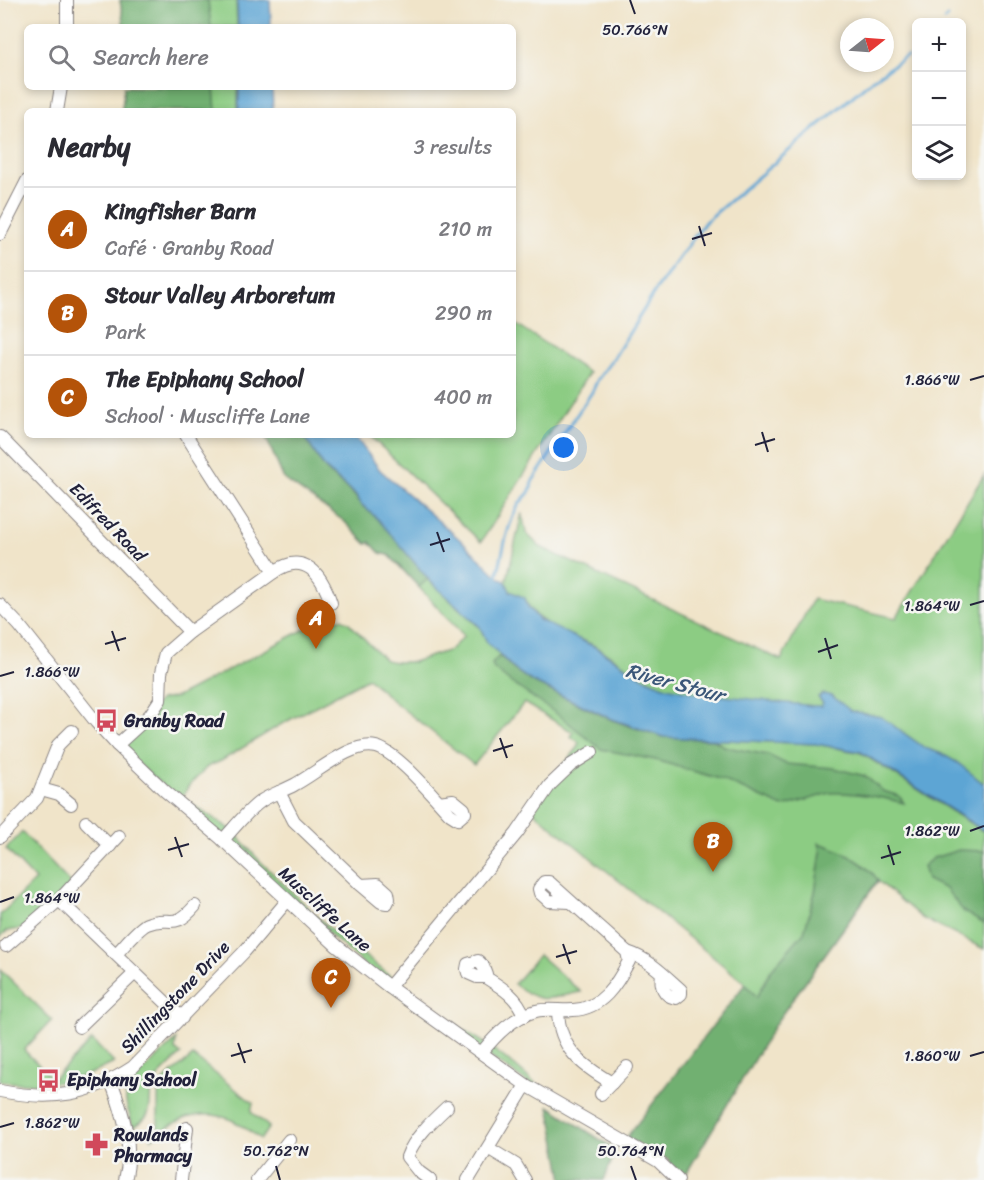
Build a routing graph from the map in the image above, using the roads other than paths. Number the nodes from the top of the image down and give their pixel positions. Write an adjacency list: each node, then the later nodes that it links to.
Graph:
1 (67, 0): 2 (street)
2 (67, 24)
3 (60, 90): 4 (street)
4 (58, 108)
5 (24, 190): 6 (street)
6 (0, 234)
7 (0, 437): 12 (street, Edifred Road)
8 (188, 438): 9 (street)
9 (274, 572): 10 (street); 12 (street)
10 (331, 603)
11 (0, 605): 14 (street, Muscliffe Lane)
12 (190, 632): 14 (street)
13 (72, 731): 16 (street)
14 (117, 745): 23 (street, Muscliffe Lane)
15 (592, 752): 36 (street)
16 (41, 789): 19 (street); 22 (street)
17 (279, 792): 18 (street); 23 (street); 25 (street)
18 (439, 802)
19 (71, 804)
20 (86, 822): 24 (street)
21 (119, 836): 24 (street)
22 (0, 837)
23 (223, 840): 27 (street, Muscliffe Lane)
24 (110, 846): 26 (street)
25 (361, 885)
26 (59, 900): 30 (street); 32 (street)
27 (287, 901): 36 (street, Muscliffe Lane); 39 (street, Shillingstone Drive)
28 (570, 902): 31 (street)
29 (195, 906): 32 (street)
30 (6, 946)
31 (627, 952): 34 (street); 37 (street)
32 (116, 954): 33 (street)
33 (135, 973): 39 (street); 40 (street)
34 (662, 974)
35 (485, 976): 38 (street)
36 (388, 987): 41 (street, Muscliffe Lane)
37 (558, 1011): 38 (street); 44 (street)
38 (524, 1016): 41 (street)
39 (182, 1018): 43 (street, Shillingstone Drive)
40 (79, 1027)
41 (482, 1052): 45 (street, Muscliffe Lane)
42 (627, 1067): 44 (street)
43 (111, 1081): 46 (street, Shillingstone Drive); 52 (street)
44 (612, 1083): 47 (street)
45 (526, 1085): 51 (street); 58 (street, Muscliffe Lane)
46 (0, 1091)
47 (602, 1094)
48 (447, 1107): 55 (street)
49 (187, 1128): 53 (street)
50 (289, 1140): 54 (street)
51 (488, 1148): 56 (street); 57 (street)
52 (125, 1180)
53 (181, 1180)
54 (258, 1180)
55 (430, 1180)
56 (468, 1180)
57 (525, 1180)
58 (678, 1180)

